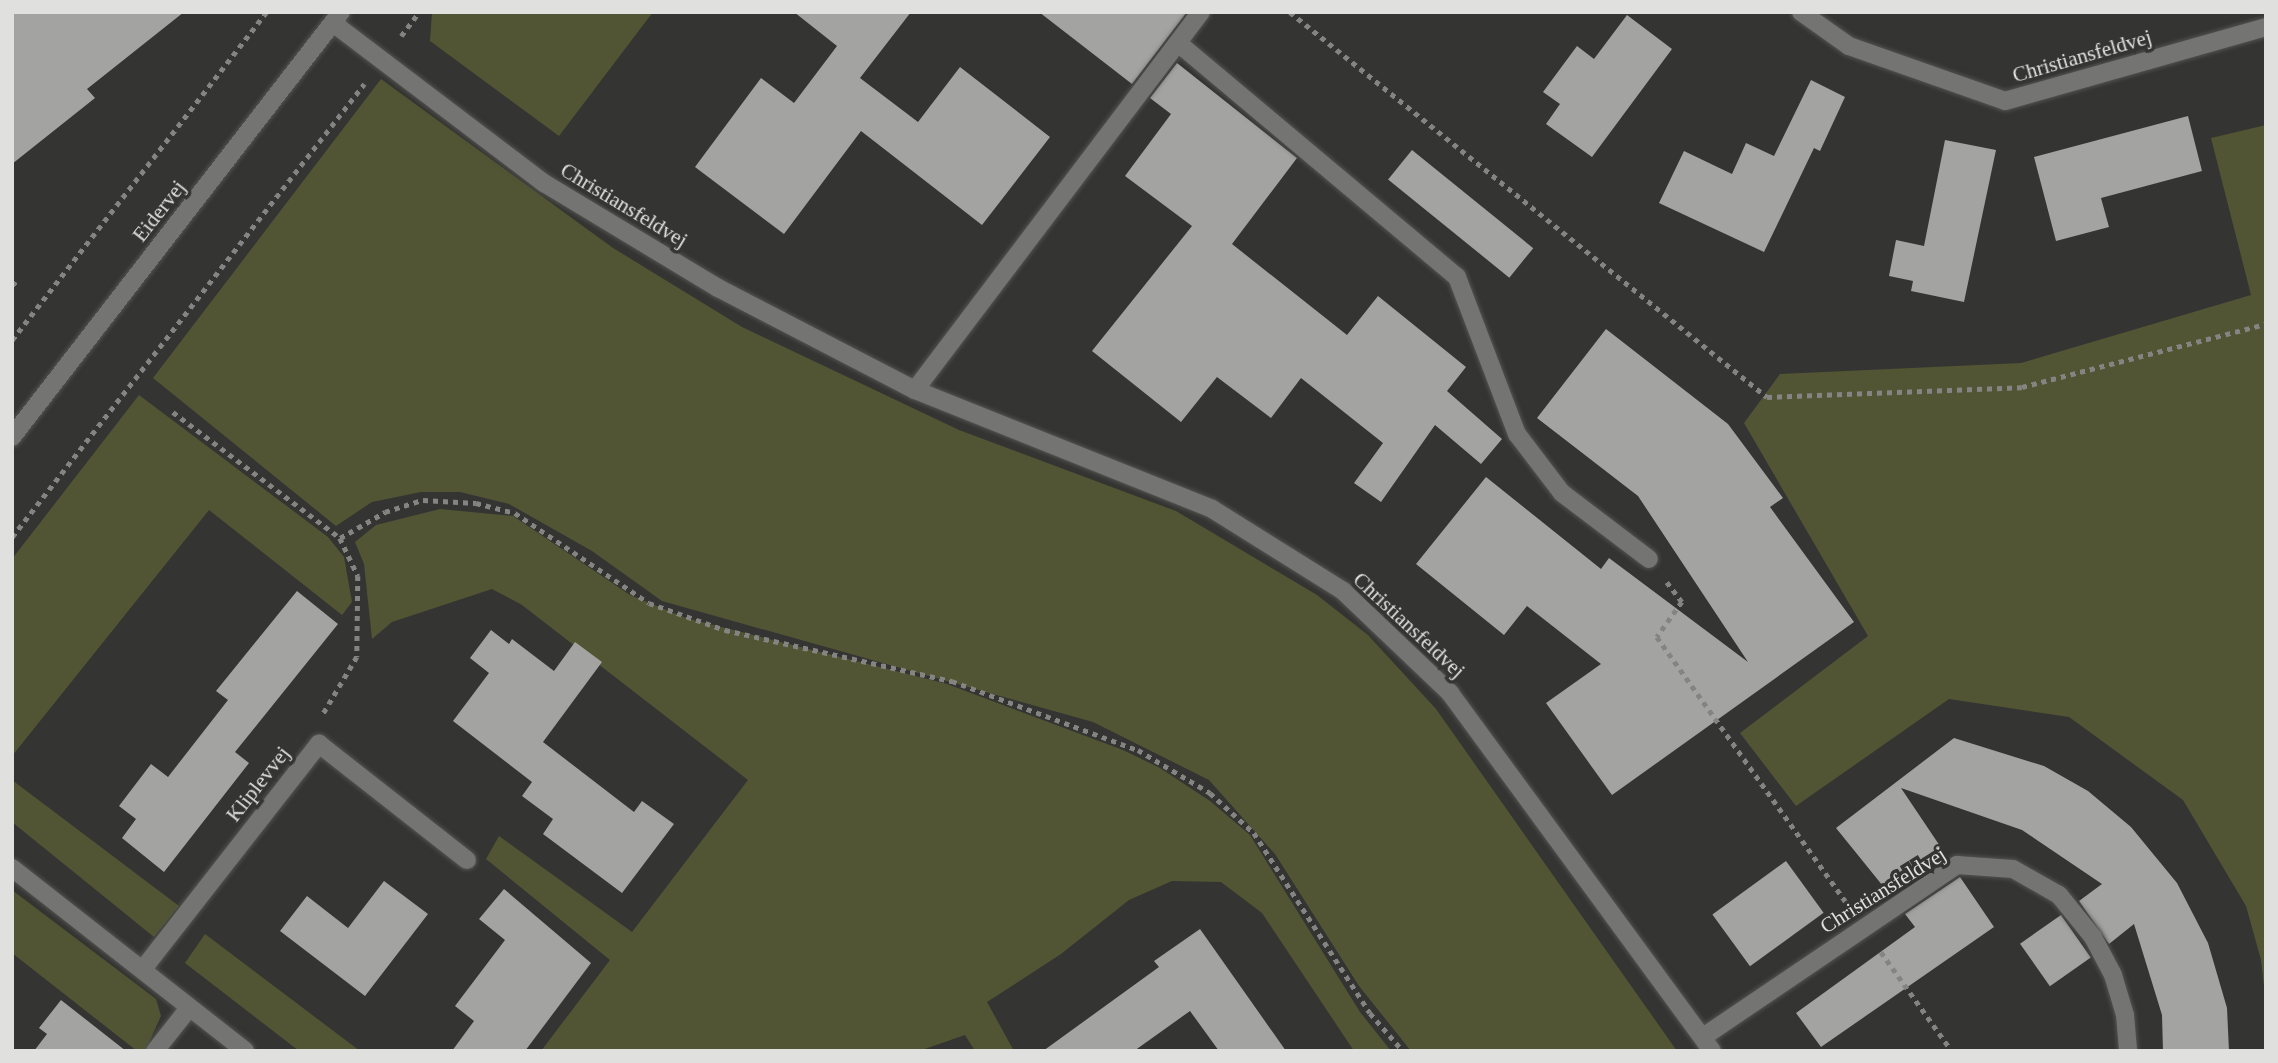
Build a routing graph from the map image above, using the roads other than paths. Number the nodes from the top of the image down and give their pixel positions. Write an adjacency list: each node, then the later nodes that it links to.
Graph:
1 (1201, 12): 5 (street)
2 (1801, 12): 4 (street, Christiansfeldvej)
3 (337, 18): 6 (street, Christiansfeldvej); 7 (street, Eidervej)
4 (2266, 27)
5 (1178, 43): 6 (street); 8 (street)
6 (915, 390): 13 (street, Christiansfeldvej)
7 (12, 437)
8 (1649, 559)
9 (467, 860): 11 (street, Kliplevvej)
10 (12, 868): 11 (street)
11 (143, 969): 12 (street)
12 (189, 1008): 14 (street); 15 (street)
13 (1707, 1044): 16 (street, Christiansfeldvej)
14 (155, 1051)
15 (244, 1051)
16 (2129, 1051)

